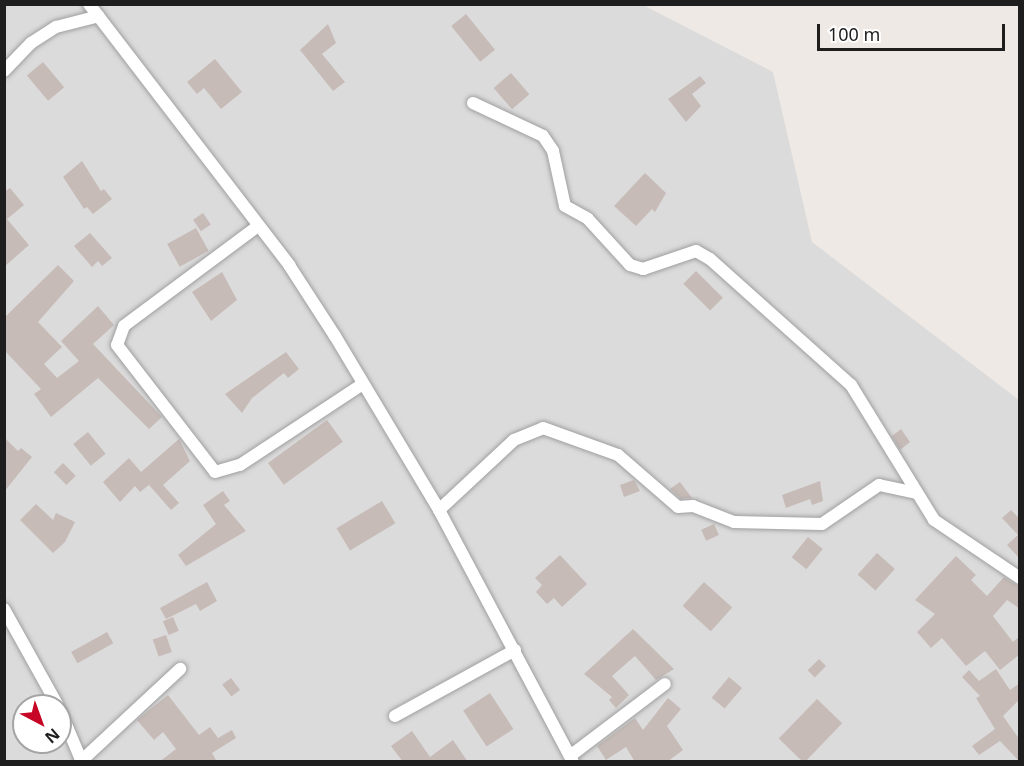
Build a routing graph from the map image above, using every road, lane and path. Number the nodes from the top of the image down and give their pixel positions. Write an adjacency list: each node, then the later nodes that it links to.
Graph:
1 (89, 4): 2 (street)
2 (99, 16): 3 (street); 5 (street)
3 (4, 71)
4 (473, 104): 7 (street)
5 (258, 226): 6 (street); 6 (street)
6 (363, 384): 8 (street)
7 (916, 493): 8 (street); 9 (street)
8 (439, 510): 11 (street)
9 (1020, 578)
10 (4, 609): 14 (street)
11 (514, 650): 15 (street); 17 (street)
12 (180, 669): 18 (street)
13 (665, 684): 17 (street)
14 (51, 694)
15 (395, 716)
16 (72, 739): 18 (street)
17 (571, 759)
18 (81, 761)

